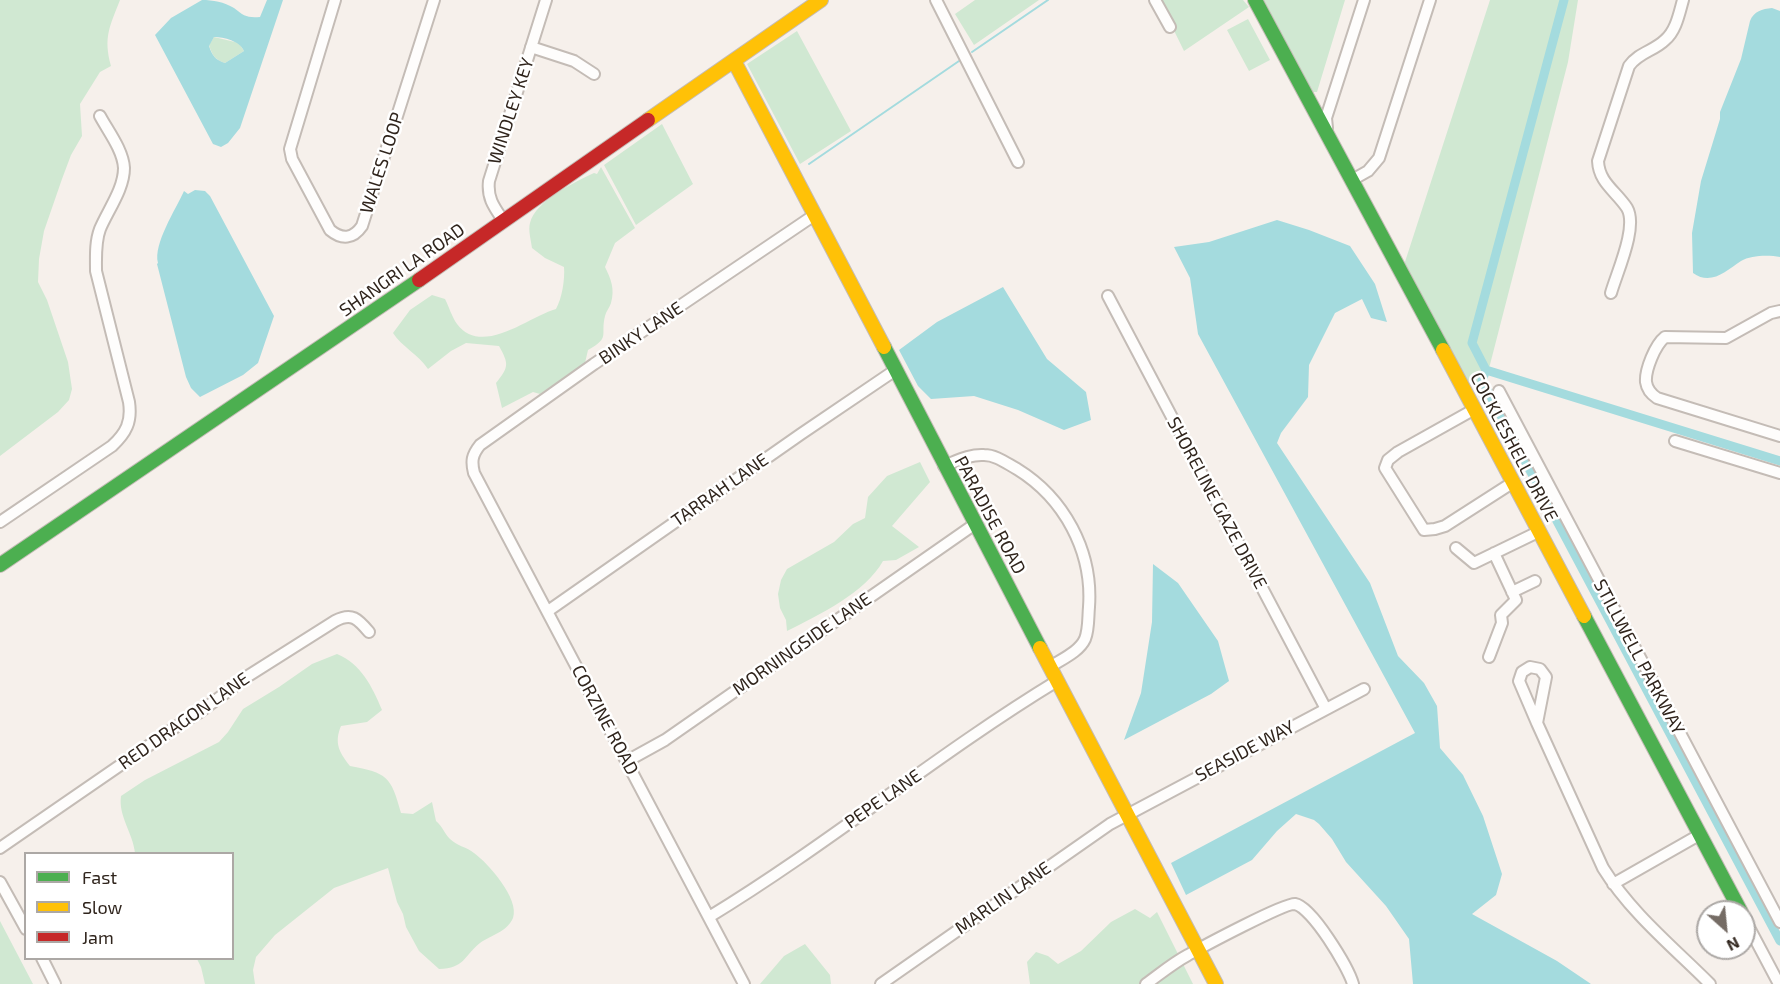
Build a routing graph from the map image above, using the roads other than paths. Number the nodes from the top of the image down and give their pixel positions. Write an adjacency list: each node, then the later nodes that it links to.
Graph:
1 (335, 0): 2 (street, WALES LOOP)
2 (434, 0)
3 (546, 0): 12 (street, WINDLEY KEY)
4 (821, 0): 13 (street, SHANGRI LA ROAD)
5 (936, 0): 17 (street)
6 (1155, 0): 11 (street)
7 (1255, 0): 16 (street, COCKLESHELL DRIVE)
8 (1364, 0): 16 (street)
9 (1430, 0): 18 (street)
10 (1683, 0): 21 (street)
11 (1170, 27)
12 (531, 47): 14 (street); 20 (street, WINDLEY KEY)
13 (734, 61): 19 (street, PARADISE ROAD); 20 (street, SHANGRI LA ROAD)
14 (594, 74)
15 (100, 116): 33 (street)
16 (1328, 135): 18 (street, COCKLESHELL DRIVE)
17 (1018, 162)
18 (1352, 180): 26 (street, COCKLESHELL DRIVE)
19 (813, 216): 24 (street, PARADISE ROAD); 29 (street, BINKY LANE)
20 (502, 220): 38 (street, SHANGRI LA ROAD)
21 (1611, 293)
22 (1108, 296): 47 (street, SHORELINE GAZE DRIVE)
23 (1780, 311): 27 (street)
24 (894, 371): 30 (street, PARADISE ROAD); 41 (street, TARRAH LANE)
25 (1499, 391): 57 (street, STILLWELL PARKWAY)
26 (1473, 410): 32 (street, COCKLESHELL DRIVE); 32 (street)
27 (1780, 436)
28 (1675, 441): 31 (street)
29 (472, 454): 41 (street, CORZINE ROAD)
30 (944, 466): 34 (street, PARADISE ROAD); 44 (street)
31 (1780, 473)
32 (1512, 483): 35 (street, COCKLESHELL DRIVE)
33 (0, 522)
34 (975, 524): 44 (street, PARADISE ROAD); 49 (street, MORNINGSIDE LANE)
35 (1538, 532): 37 (street); 51 (street, COCKLESHELL DRIVE)
36 (1456, 548): 37 (street)
37 (1494, 553): 40 (street)
38 (0, 565)
39 (1535, 581): 40 (street)
40 (1512, 592): 43 (street)
41 (548, 611): 49 (street, CORZINE ROAD)
42 (369, 632): 52 (street, RED DRAGON LANE)
43 (1489, 657)
44 (1050, 667): 45 (street, PARADISE ROAD)
45 (1057, 681): 50 (street, PARADISE ROAD); 56 (street, PEPE LANE)
46 (1364, 689): 47 (street, SEASIDE WAY)
47 (1326, 709): 50 (street, SEASIDE WAY)
48 (1538, 723): 54 (street)
49 (627, 761): 56 (street, CORZINE ROAD)
50 (1126, 814): 60 (street, PARADISE ROAD); 64 (street, MARLIN LANE)
51 (1699, 835): 54 (street); 55 (street, COCKLESHELL DRIVE)
52 (0, 848)
53 (0, 882): 58 (street)
54 (1613, 884): 68 (street)
55 (1734, 900)
56 (709, 917): 63 (street, CORZINE ROAD)
57 (1780, 922)
58 (24, 925)
59 (1756, 941): 69 (street)
60 (1198, 950): 65 (street); 66 (street, PARADISE ROAD); 67 (street)
61 (43, 960): 62 (street)
62 (56, 984)
63 (744, 984)
64 (881, 984)
65 (1146, 984)
66 (1216, 984)
67 (1353, 984)
68 (1710, 984)
69 (1779, 984)

